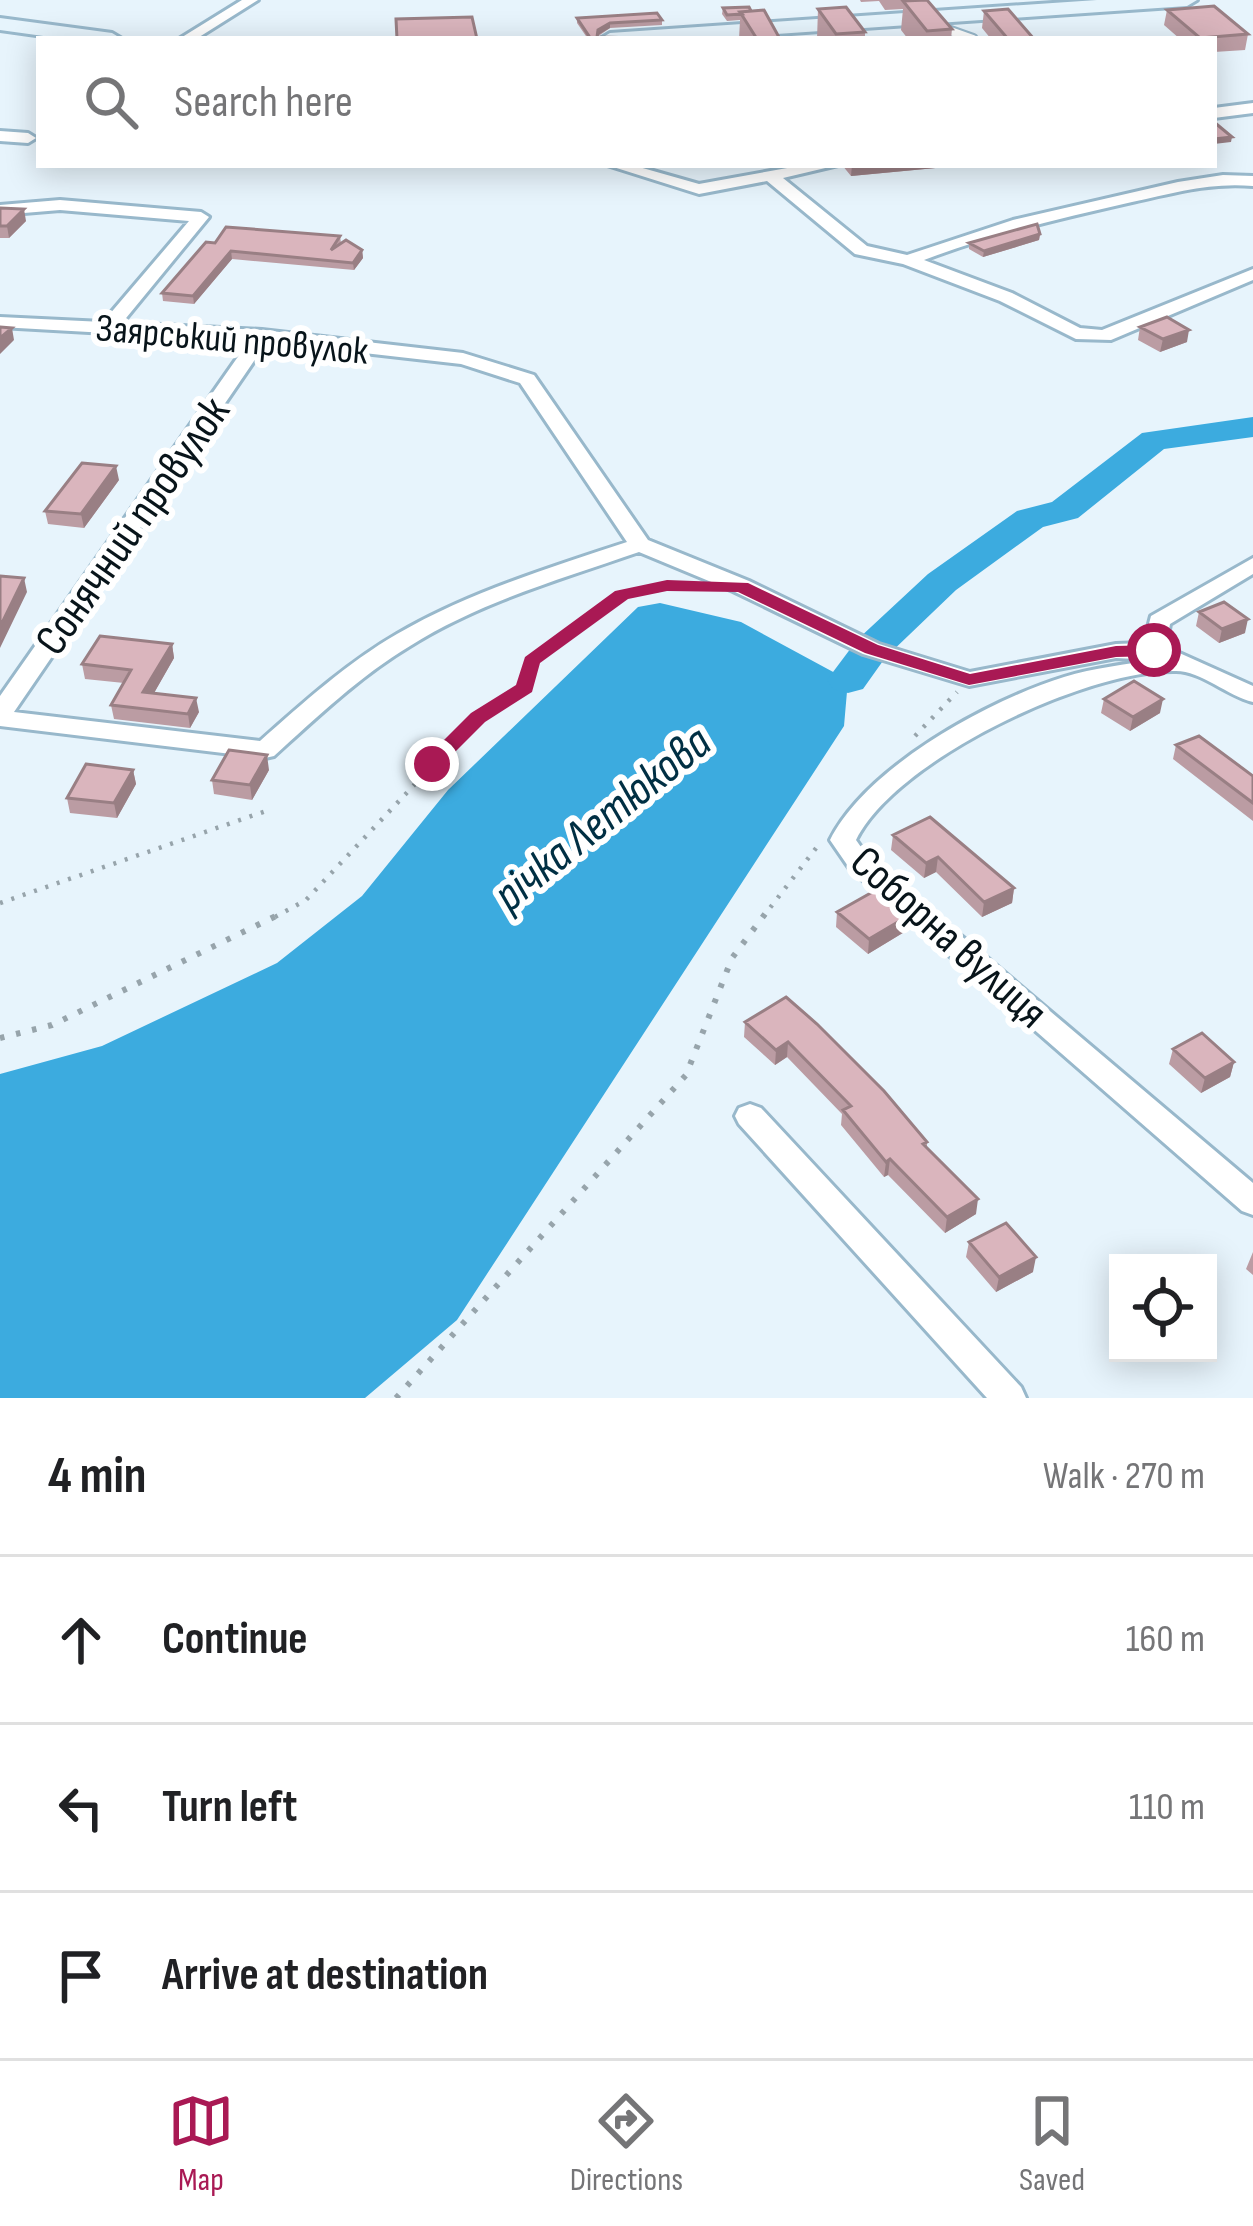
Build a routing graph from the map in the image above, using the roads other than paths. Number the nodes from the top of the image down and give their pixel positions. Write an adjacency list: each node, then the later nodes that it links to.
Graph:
1 (251, 0): 6 (street)
2 (1187, 0): 3 (street)
3 (928, 19): 7 (street); 8 (lane)
4 (0, 24): 5 (street)
5 (90, 36)
6 (191, 36)
7 (689, 36)
8 (955, 36)
9 (1253, 108): 10 (street)
10 (1217, 113)
11 (0, 136): 12 (street)
12 (28, 138)
13 (1217, 165): 17 (street)
14 (626, 168): 16 (street)
15 (800, 168): 16 (street)
16 (771, 177): 19 (street)
17 (1251, 181): 19 (street)
18 (0, 210): 22 (street)
19 (908, 260): 20 (street)
20 (1253, 274)
21 (0, 322): 22 (street, Заярський провулок)
22 (109, 327): 23 (street, Заярський провулок)
23 (262, 336): 24 (street, Заярський провулок); 29 (street, Сонячний провулок)
24 (640, 544): 26 (street); 29 (street)
25 (1253, 566): 26 (street)
26 (1154, 650): 27 (street)
27 (1186, 662): 28 (street); 31 (street, Соборна вулиця)
28 (1253, 695)
29 (0, 716)
30 (750, 1116): 32 (street)
31 (1253, 1202)
32 (1009, 1398)

